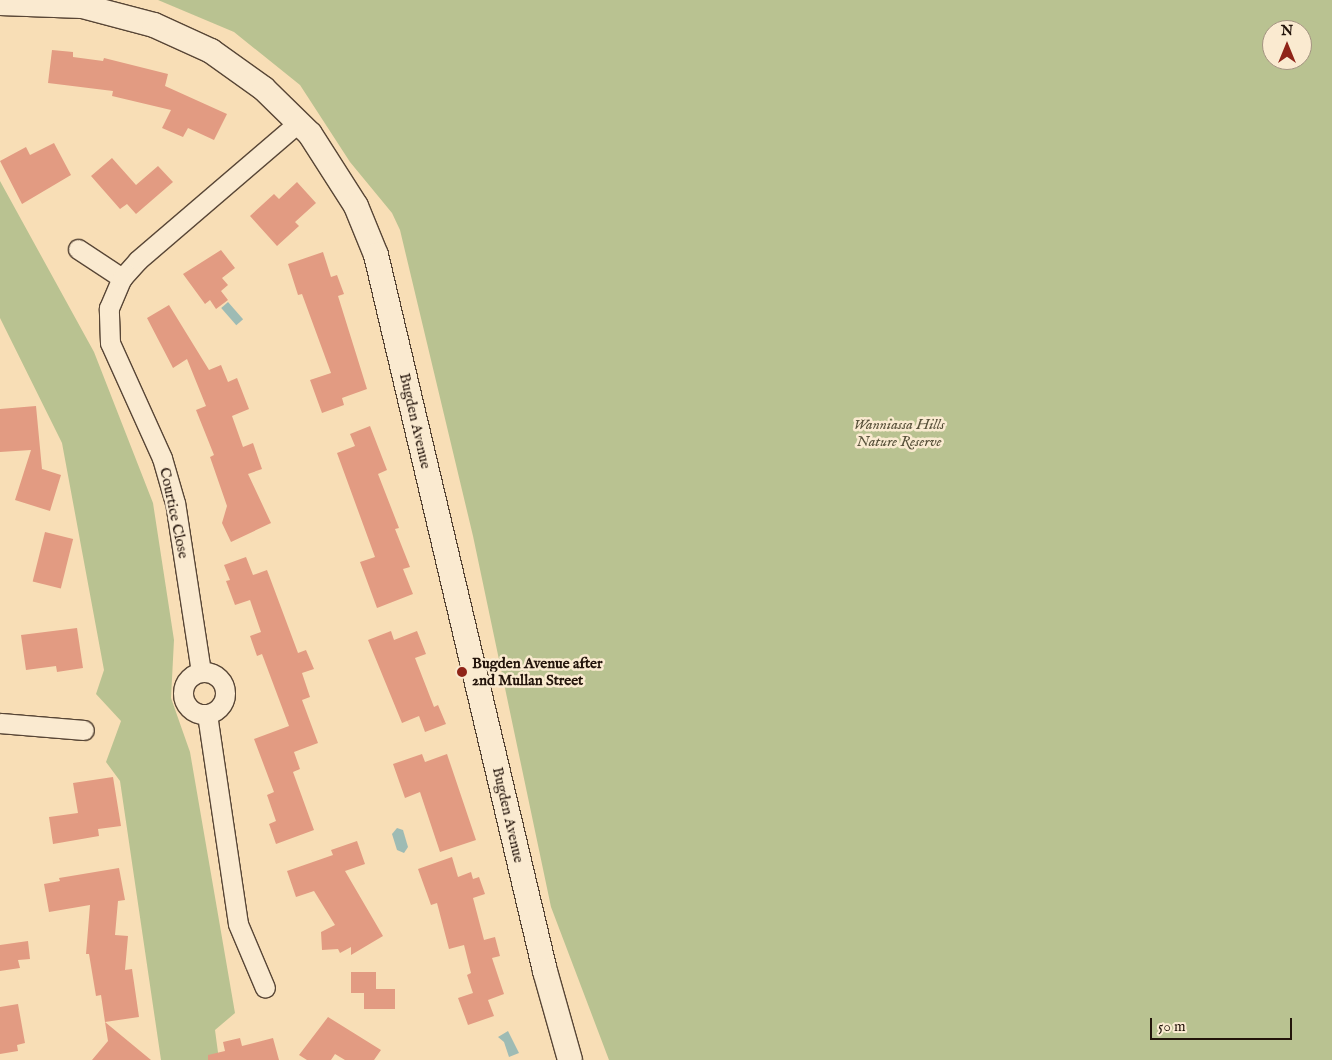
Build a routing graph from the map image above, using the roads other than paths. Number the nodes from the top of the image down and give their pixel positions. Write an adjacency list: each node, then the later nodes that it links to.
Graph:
1 (0, 3): 2 (street, Bugden Avenue)
2 (299, 122): 4 (street, Courtice Close); 10 (street, Bugden Avenue)
3 (78, 250): 4 (street)
4 (122, 278): 5 (street, Courtice Close)
5 (201, 672): 6 (street); 6 (street)
6 (207, 714): 9 (street)
7 (0, 723): 8 (street)
8 (84, 730)
9 (264, 988)
10 (570, 1060)

